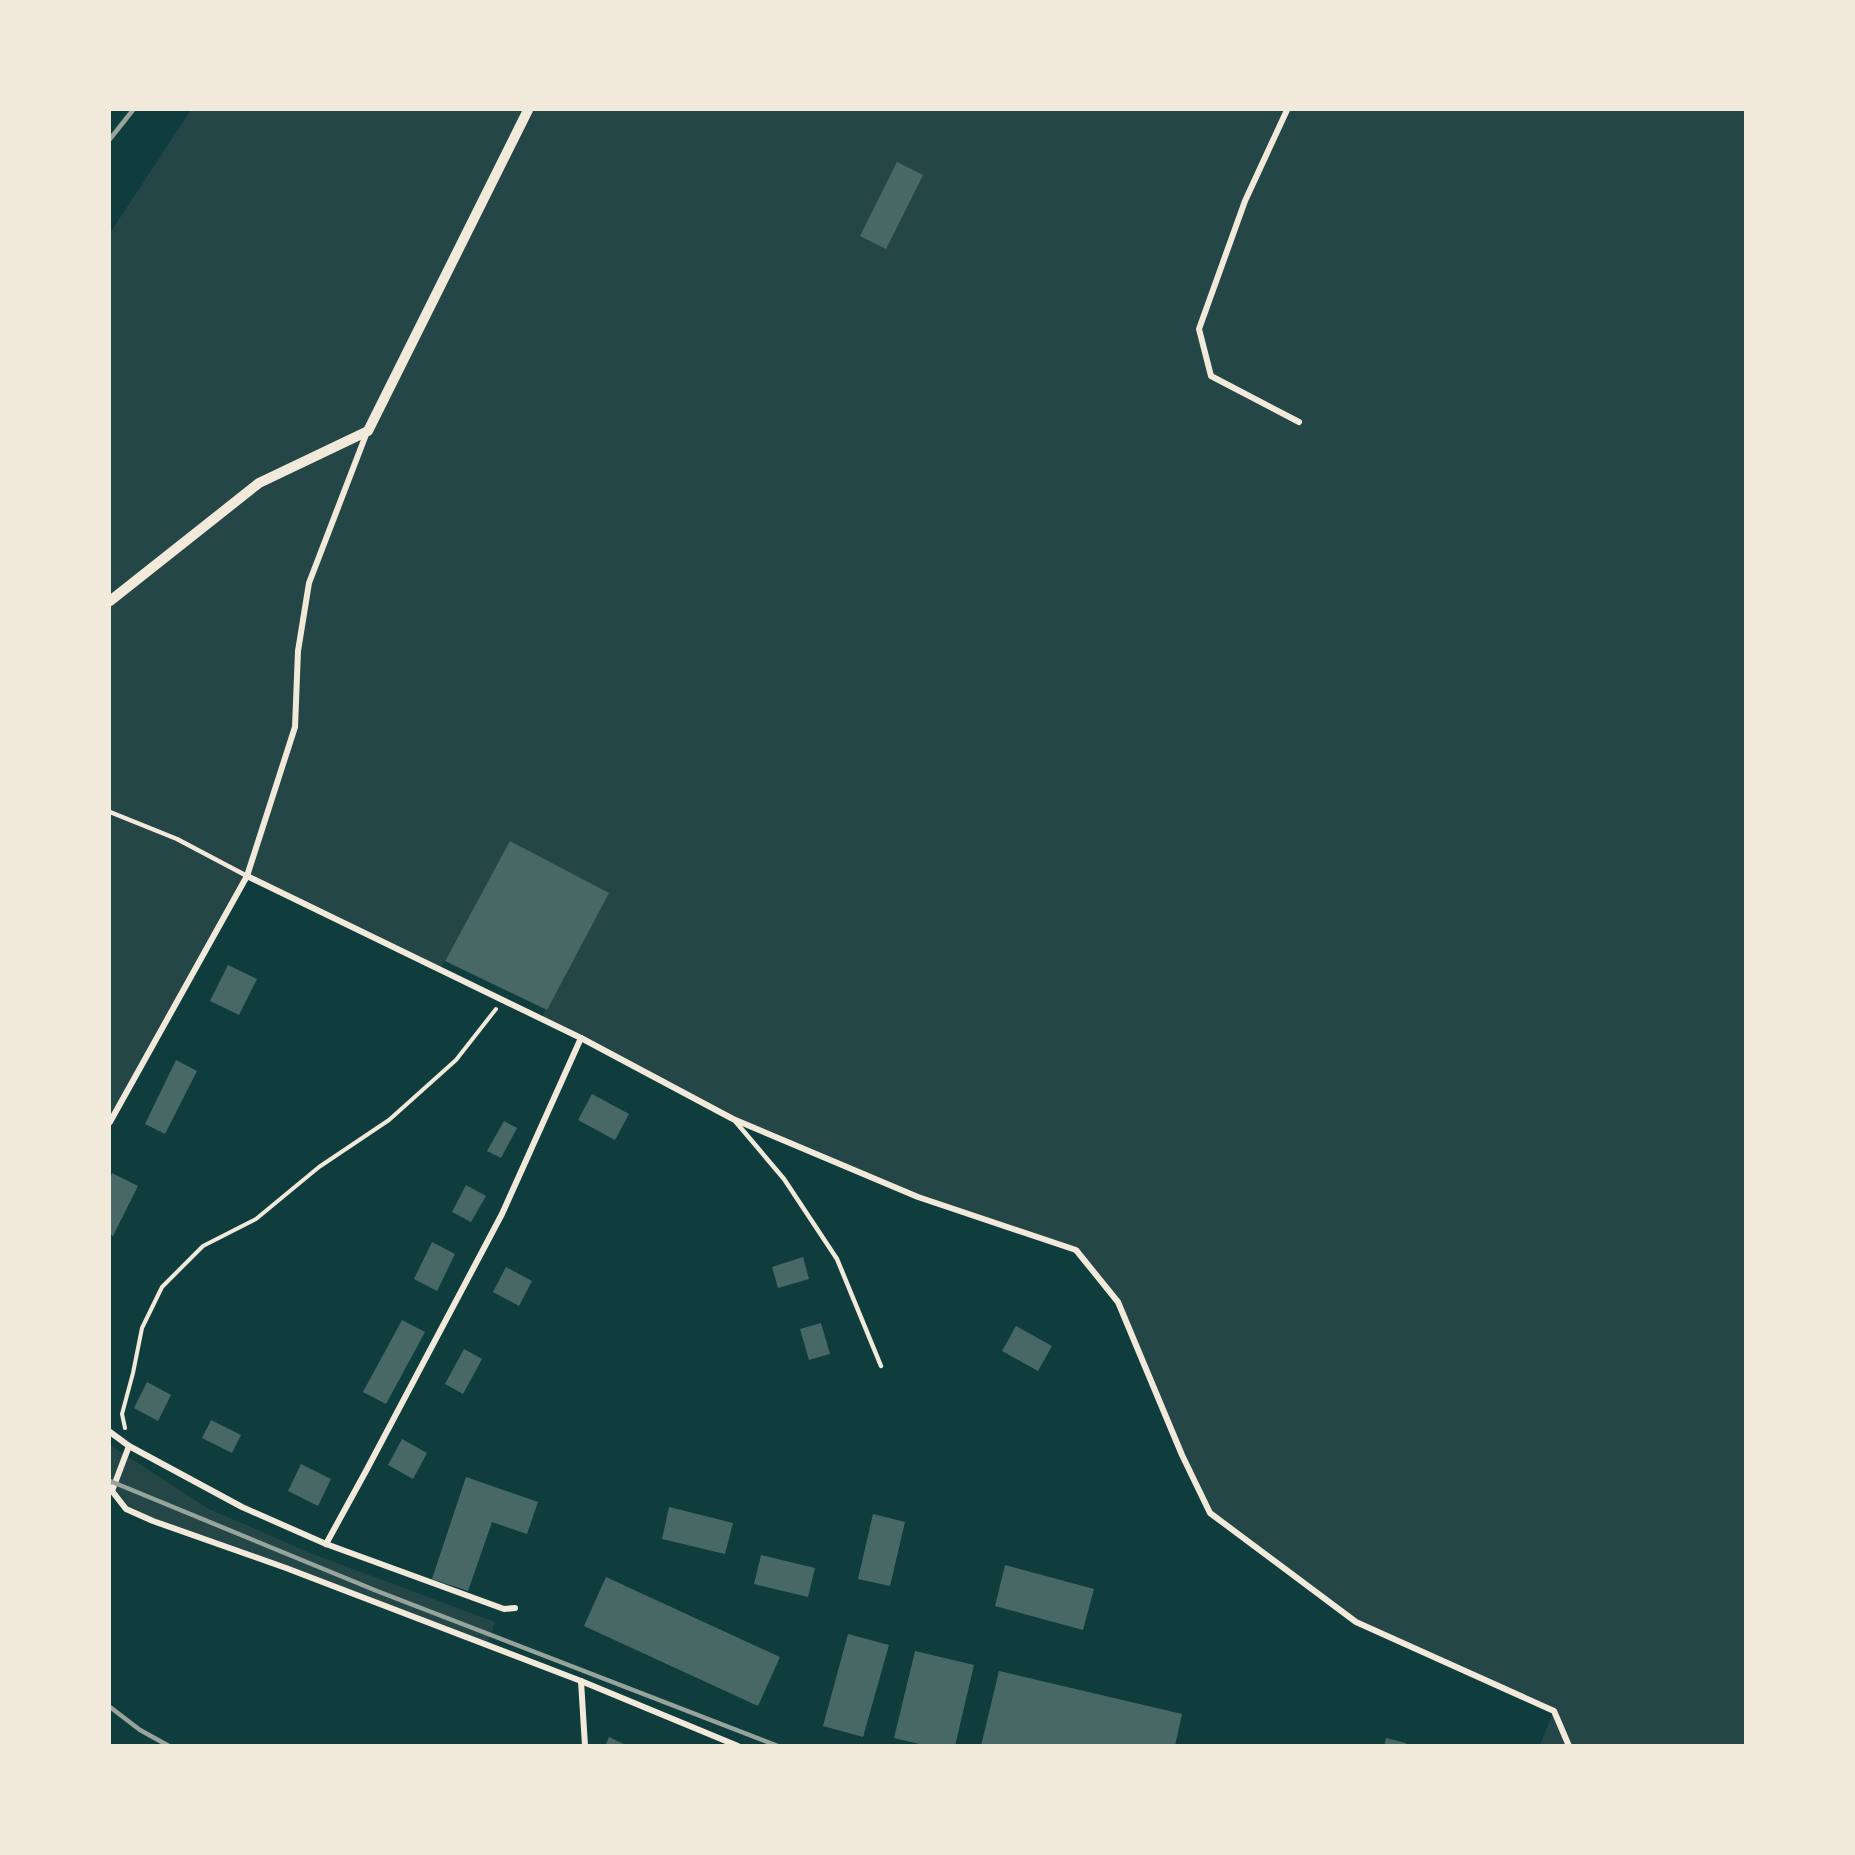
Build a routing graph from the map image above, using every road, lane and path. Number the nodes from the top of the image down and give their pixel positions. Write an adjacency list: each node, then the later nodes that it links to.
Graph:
1 (528, 110): 4 (street)
2 (1287, 110): 3 (street)
3 (1299, 422)
4 (368, 431): 5 (street); 7 (street)
5 (110, 601)
6 (110, 812): 7 (lane)
7 (248, 876): 8 (street); 11 (street)
8 (503, 1000): 9 (street); 14 (path)
9 (581, 1038): 10 (street); 15 (street)
10 (734, 1119): 12 (lane); 20 (street)
11 (110, 1122)
12 (881, 1366)
13 (110, 1432): 14 (street)
14 (129, 1446): 15 (street); 17 (street)
15 (326, 1544): 16 (street)
16 (515, 1608)
17 (581, 1681): 18 (street); 19 (street)
18 (585, 1746)
19 (738, 1746)
20 (1569, 1746)

